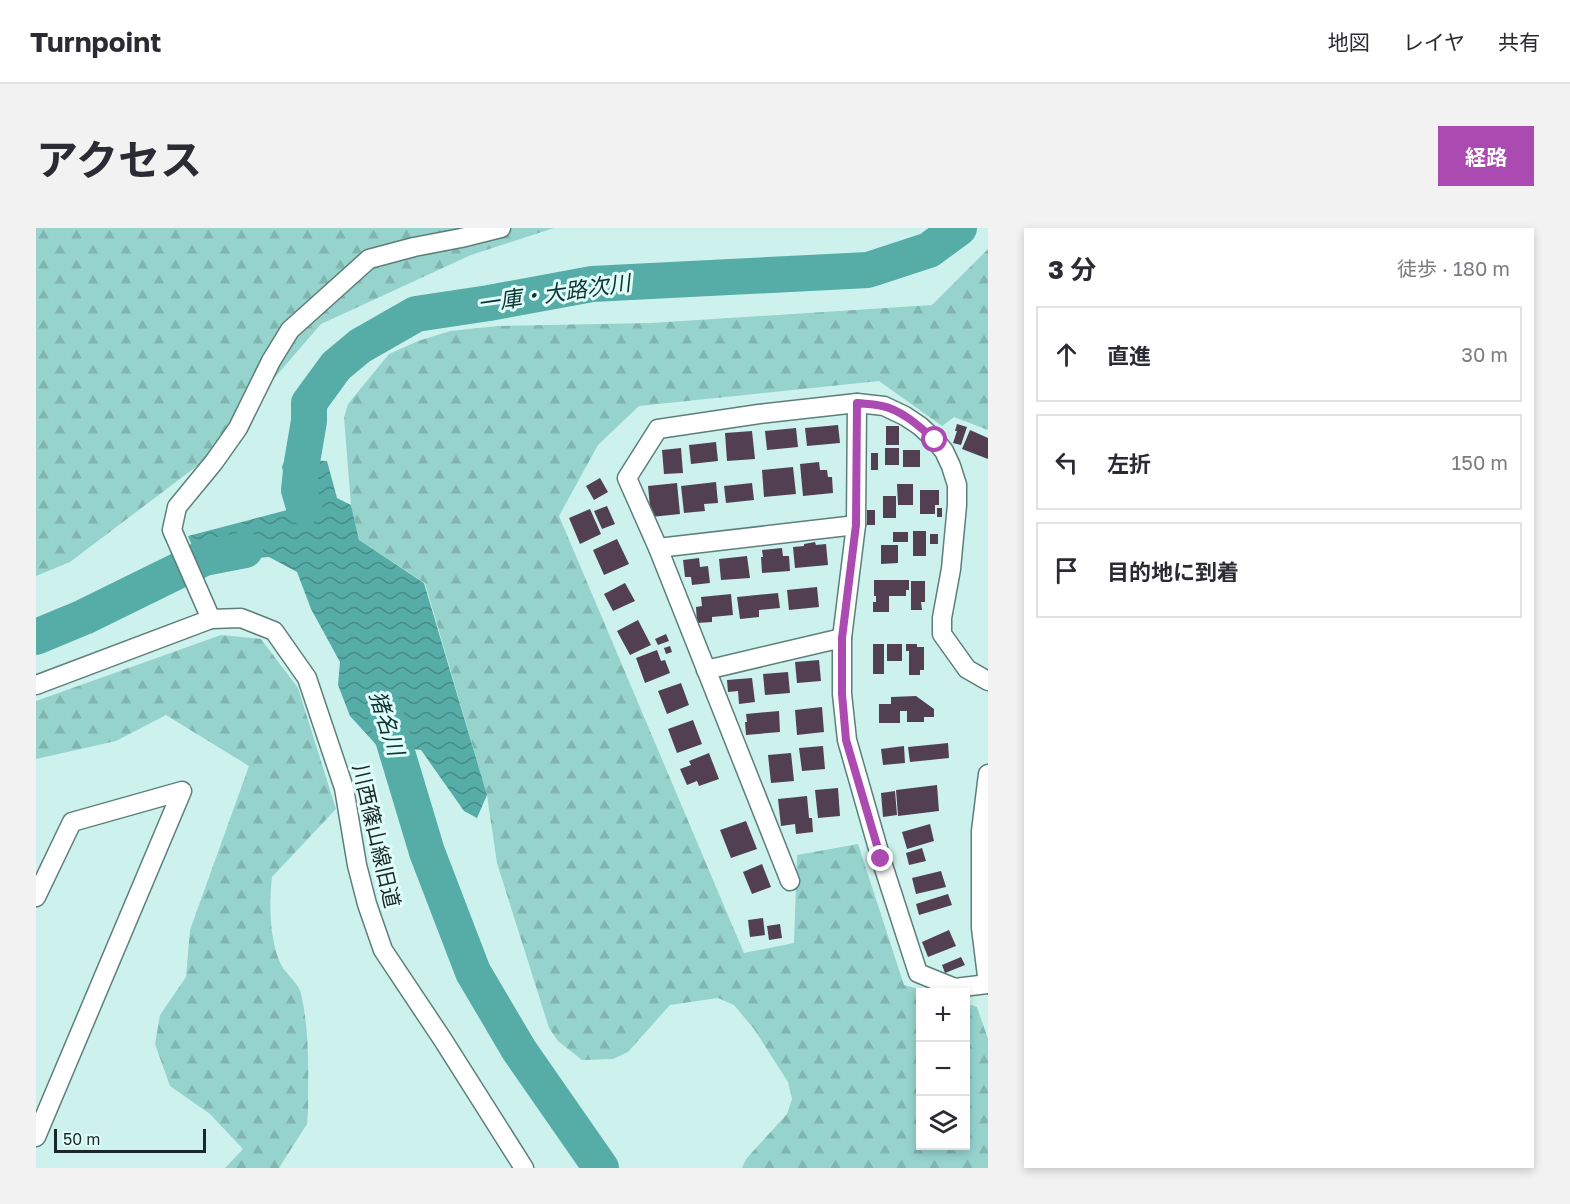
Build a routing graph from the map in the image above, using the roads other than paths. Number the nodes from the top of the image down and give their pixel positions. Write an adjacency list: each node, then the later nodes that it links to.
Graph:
1 (501, 228): 5 (street)
2 (857, 403): 3 (street); 4 (street); 8 (street)
3 (856, 525): 4 (street); 6 (street)
4 (658, 548): 7 (street)
5 (208, 611): 9 (street, 川西篠山線旧道); 15 (street, 川西篠山線旧道)
6 (842, 638): 7 (street); 13 (street)
7 (706, 670): 11 (street)
8 (988, 681)
9 (36, 684)
10 (988, 774): 13 (street)
11 (790, 881)
12 (36, 897): 14 (street)
13 (988, 984)
14 (36, 1137)
15 (524, 1168)

